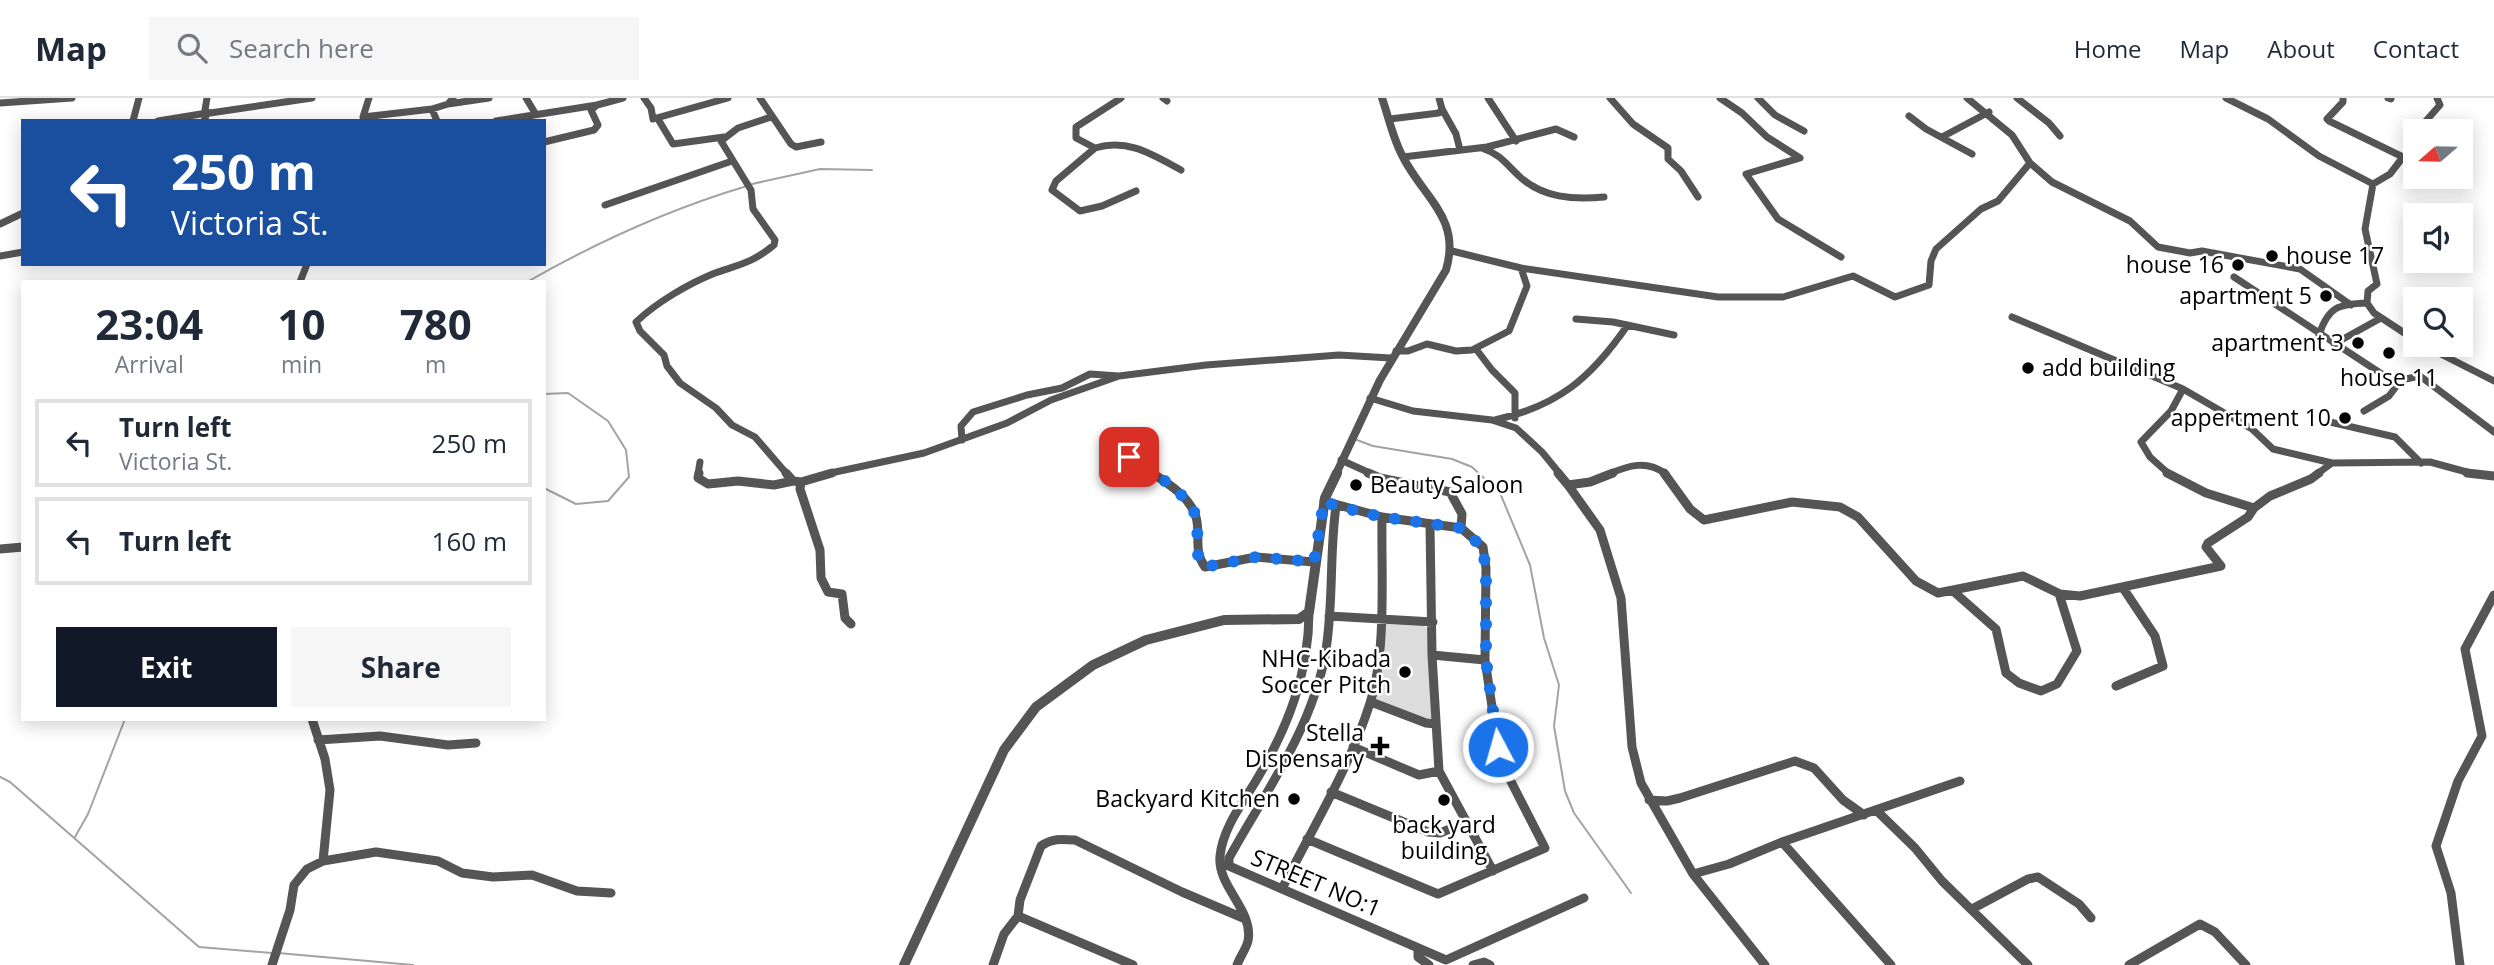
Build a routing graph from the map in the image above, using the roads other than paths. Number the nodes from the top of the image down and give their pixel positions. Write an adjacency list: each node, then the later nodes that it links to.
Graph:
1 (72, 98): 26 (street)
2 (139, 98): 36 (street)
3 (207, 98): 31 (street)
4 (312, 98): 31 (street)
5 (369, 98): 33 (street)
6 (489, 98): 24 (street)
7 (526, 98): 32 (street)
8 (623, 98): 27 (street)
9 (644, 98): 42 (street)
10 (728, 98): 42 (street)
11 (760, 98): 35 (street)
12 (1121, 98): 53 (street)
13 (1382, 98): 43 (street)
14 (1439, 98): 29 (street)
15 (1488, 98): 50 (street)
16 (1610, 98): 64 (street)
17 (1720, 98): 71 (street)
18 (1758, 98): 45 (street)
19 (1968, 98): 30 (street)
20 (2017, 98): 46 (street)
21 (2226, 98): 61 (street)
22 (2343, 98): 61 (street)
23 (2437, 98): 44 (street)
24 (450, 101): 28 (street)
25 (583, 102): 27 (street); 32 (street)
26 (0, 103)
27 (597, 105): 51 (street)
28 (432, 109): 33 (street); 40 (street)
29 (1442, 109): 43 (street); 55 (street)
30 (1989, 112): 49 (street); 59 (street)
31 (207, 113): 37 (street); 38 (street)
32 (535, 113): 41 (street)
33 (362, 116): 39 (street)
34 (1909, 116): 49 (street)
35 (771, 117): 47 (street); 52 (street)
36 (134, 119)
37 (170, 119)
38 (205, 119)
39 (358, 119)
40 (436, 119)
41 (506, 119)
42 (656, 119): 47 (street)
43 (1390, 119): 57 (street)
44 (2428, 119)
45 (1804, 131)
46 (2060, 136)
47 (723, 137): 58 (street)
48 (1574, 137): 50 (street)
49 (1942, 137): 56 (street)
50 (1516, 141): 54 (street)
51 (546, 142)
52 (821, 142)
53 (1095, 148): 60 (street); 62 (street)
54 (1479, 148): 55 (street); 63 (street)
55 (1460, 150): 57 (street)
56 (1972, 154)
57 (1403, 157): 68 (street)
58 (732, 161): 65 (street); 105 (street)
59 (2030, 163): 72 (street); 75 (street)
60 (1181, 170)
61 (2373, 184): 74 (street)
62 (1136, 191)
63 (1604, 197)
64 (1698, 197)
65 (605, 205)
66 (21, 214): 67 (street)
67 (0, 224)
68 (1452, 251): 72 (street); 85 (street)
69 (21, 252): 70 (street)
70 (0, 256)
71 (1841, 257)
72 (1521, 268): 84 (street)
73 (2234, 277): 82 (street)
74 (2367, 303): 75 (street); 77 (street)
75 (2351, 305): 82 (street)
76 (2012, 317): 90 (street)
77 (2381, 318): 80 (street); 83 (street)
78 (1576, 319): 79 (street)
79 (1627, 326): 81 (street); 93 (street)
80 (2403, 332)
81 (1674, 335)
82 (2319, 335): 83 (street)
83 (2334, 344): 89 (street)
84 (1476, 349): 85 (street); 93 (street)
85 (1394, 355): 87 (street); 91 (street)
86 (2444, 357): 88 (street)
87 (1119, 376): 98 (street); 98 (street)
88 (2494, 381)
89 (2397, 384): 92 (street); 97 (street)
90 (2183, 389): 102 (street); 109 (street)
91 (1370, 398): 94 (street); 100 (street)
92 (2364, 411)
93 (1516, 417): 94 (street); 96 (street)
94 (1492, 420): 96 (street)
95 (2330, 422): 103 (street)
96 (1516, 428): 106 (street)
97 (2494, 432)
98 (962, 440): 105 (street)
99 (1129, 457): 115 (street)
100 (1341, 460): 107 (street); 112 (street)
101 (701, 463): 105 (street)
102 (2333, 463): 103 (street); 109 (street)
103 (2421, 463): 104 (street)
104 (2494, 476)
105 (797, 481): 124 (street)
106 (1568, 485): 117 (street); 137 (street)
107 (1324, 501): 108 (street); 115 (street)
108 (1336, 506): 110 (street); 121 (street, STREET NO:1)
109 (2254, 508): 116 (street)
110 (1382, 517): 111 (street); 122 (street)
111 (1430, 525): 112 (street); 123 (street)
112 (1461, 528): 126 (street)
113 (21, 547): 114 (street)
114 (0, 549)
115 (1314, 562): 120 (street)
116 (2123, 587): 119 (street); 127 (street)
117 (1953, 591): 119 (street); 119 (street)
118 (2494, 595): 167 (street)
119 (2060, 597)
120 (1309, 612): 151 (street); 155 (street)
121 (1329, 616): 122 (street); 146 (street, STREET NO:1)
122 (1380, 620): 123 (street); 128 (street)
123 (1433, 622): 125 (street)
124 (850, 624)
125 (1432, 655): 126 (street); 130 (street)
126 (1486, 660): 144 (street)
127 (2116, 686)
128 (1371, 702): 130 (street); 133 (street)
129 (313, 721): 131 (street)
130 (1436, 724): 134 (street)
131 (318, 740): 132 (street); 143 (street)
132 (476, 743)
133 (1353, 747): 134 (street); 136 (street)
134 (1440, 771): 140 (street)
135 (1959, 781): 138 (street)
136 (1331, 792): 140 (street); 141 (street)
137 (1649, 800): 139 (street); 145 (street)
138 (1877, 811): 139 (street); 149 (street)
139 (1864, 815): 142 (street)
140 (1467, 822): 144 (street)
141 (1307, 839): 144 (street); 146 (street)
142 (1782, 842): 145 (street); 163 (street)
143 (323, 861): 147 (street); 154 (street)
144 (1493, 871)
145 (1693, 874): 162 (street)
146 (1283, 887): 153 (street, STREET NO:1)
147 (611, 893)
148 (1584, 898): 153 (street, STREET NO:1)
149 (1972, 909): 152 (street); 164 (street)
150 (1018, 916): 151 (street); 156 (street); 157 (street)
151 (1243, 918): 158 (street)
152 (2091, 918)
153 (1418, 950): 159 (street)
154 (272, 965)
155 (904, 965)
156 (992, 965)
157 (1133, 965)
158 (1237, 965)
159 (1429, 965)
160 (1473, 965): 161 (street)
161 (1490, 965)
162 (1765, 965)
163 (1891, 965)
164 (2028, 965)
165 (2129, 965): 166 (street)
166 (2246, 965)
167 (2460, 965)

